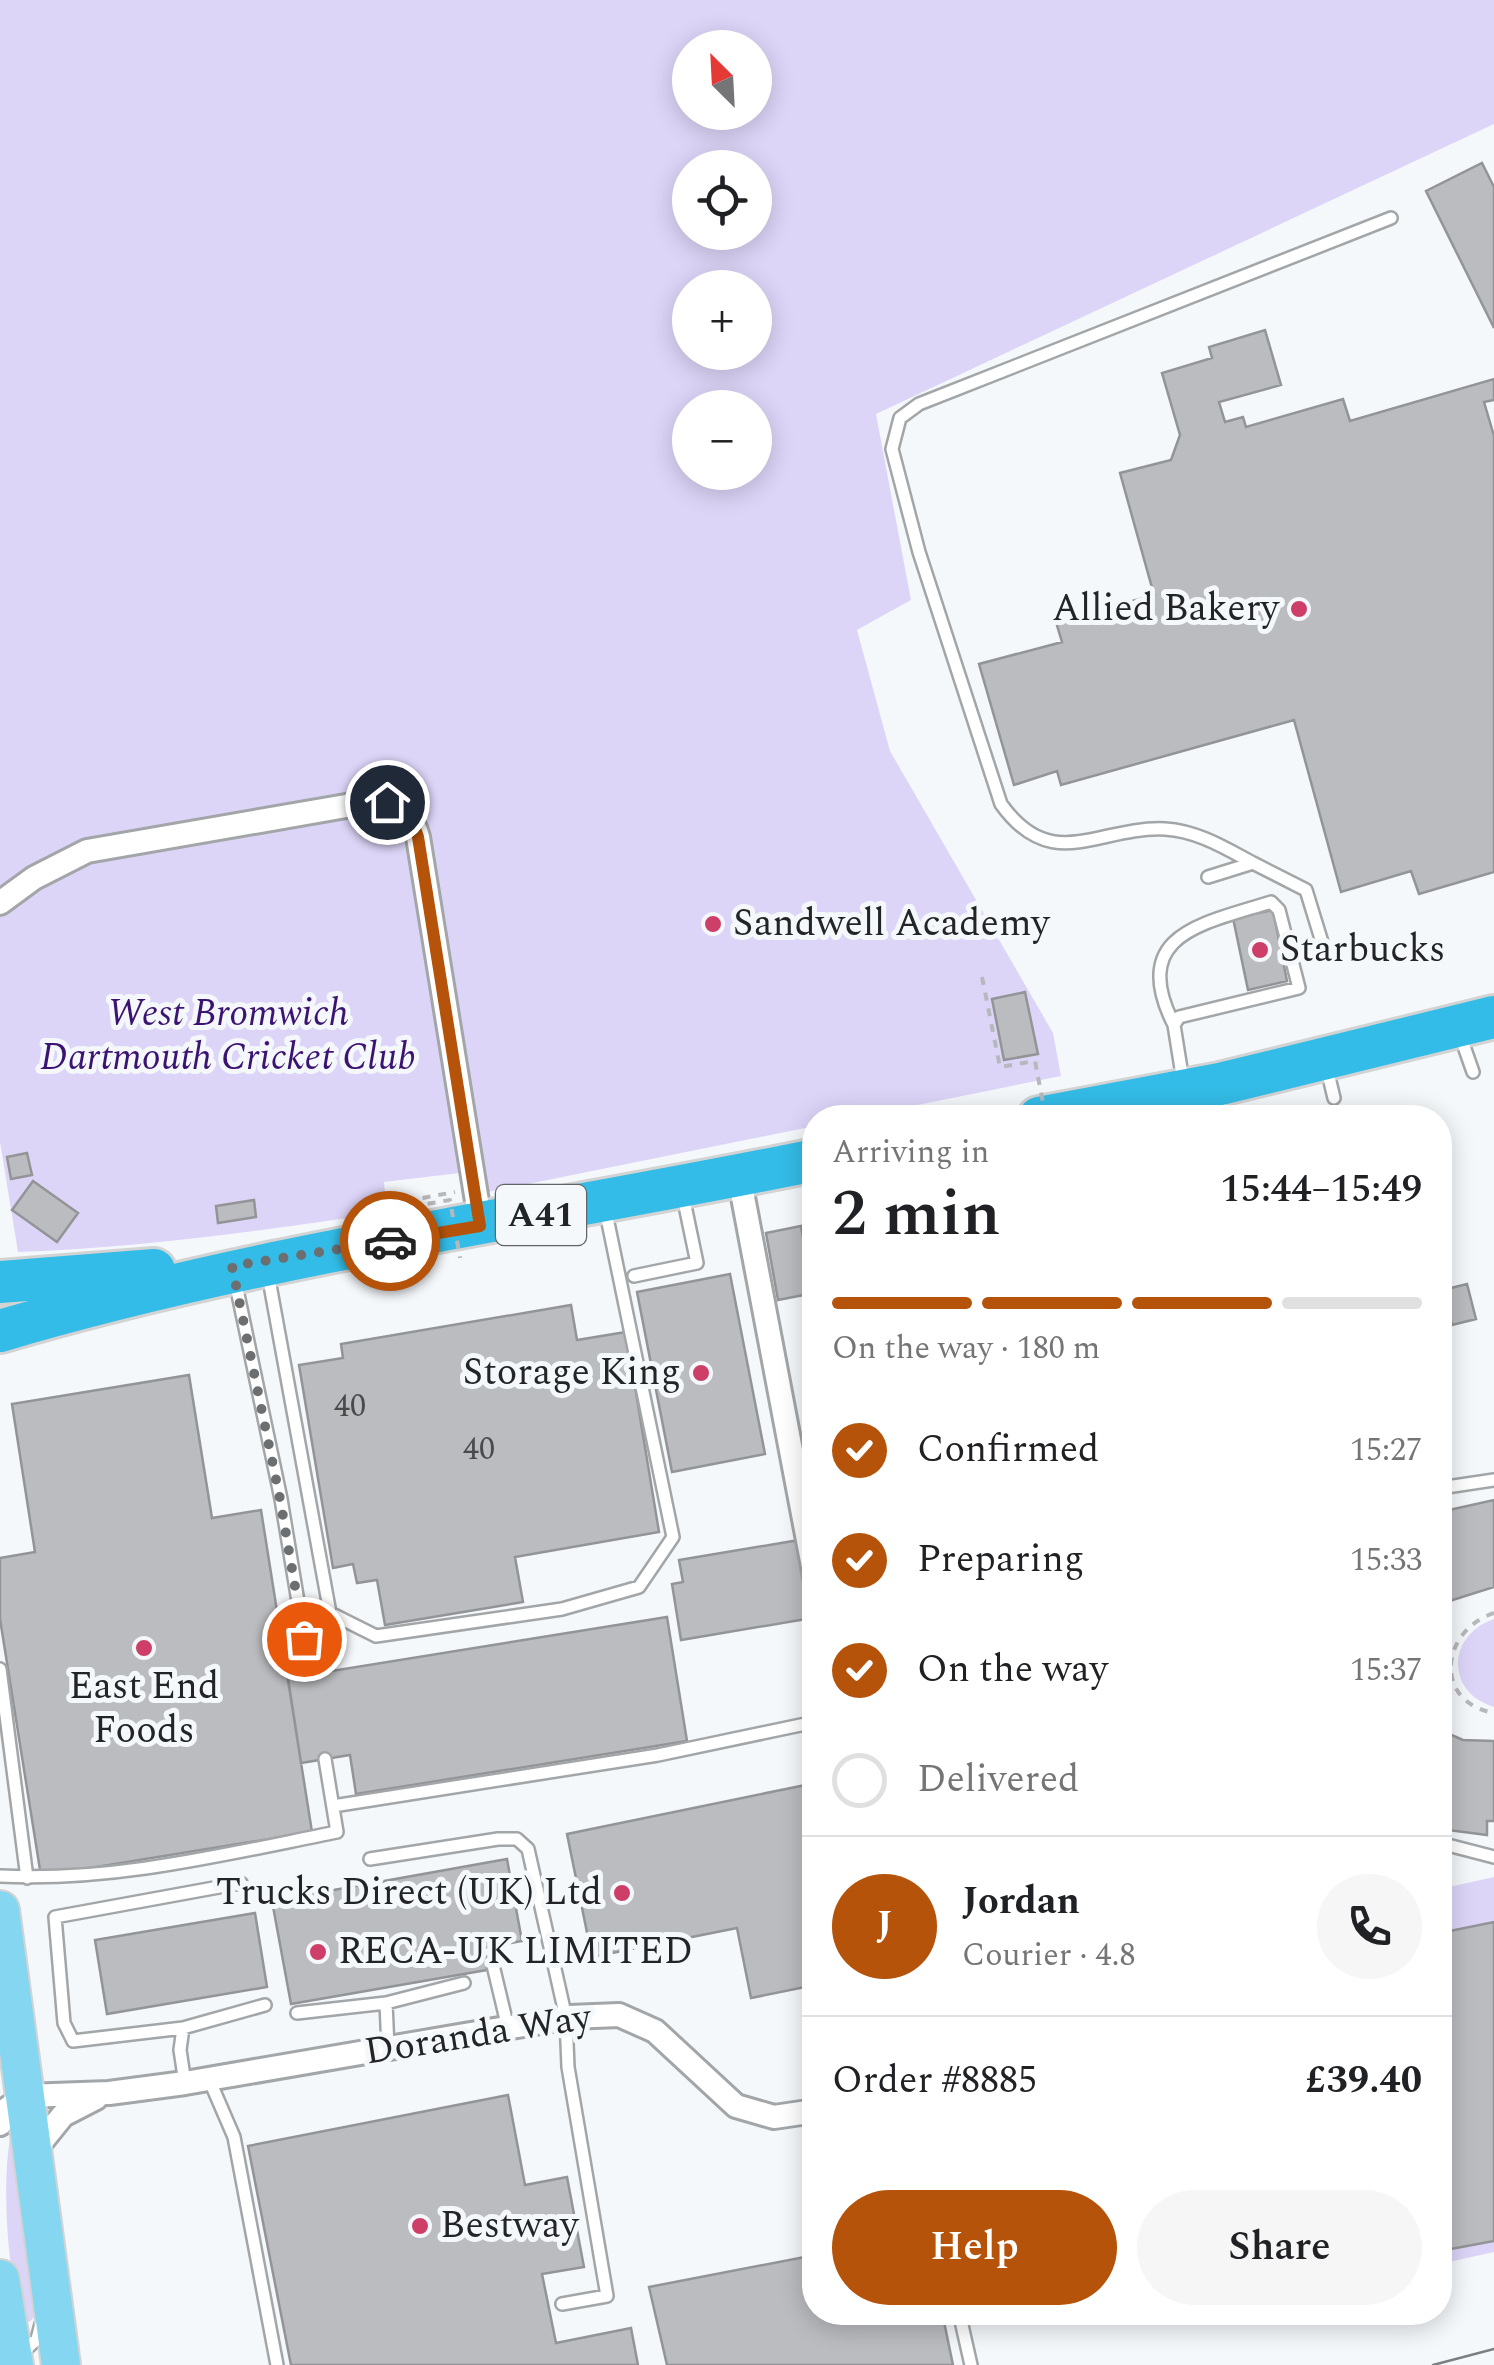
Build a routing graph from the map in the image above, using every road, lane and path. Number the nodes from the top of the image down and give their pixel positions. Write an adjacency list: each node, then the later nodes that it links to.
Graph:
1 (1391, 218): 2 (lane)
2 (1253, 862): 3 (lane); 5 (lane)
3 (1208, 876)
4 (0, 903): 16 (street)
5 (1325, 952)
6 (982, 978): 10 (path)
7 (1476, 1021): 9 (lane); 11 (highway)
8 (1174, 1025): 8 (lane); 11 (lane)
9 (1472, 1072)
10 (1038, 1097): 11 (highway)
11 (1208, 1097)
12 (802, 1165): 13 (highway, A41)
13 (740, 1176): 14 (highway, A41); 23 (street)
14 (681, 1186): 15 (highway, A41); 18 (lane)
15 (604, 1204): 16 (highway, A41); 17 (lane)
16 (459, 1219): 16 (path, bridge); 17 (highway, A41)
17 (247, 1266): 19 (highway, A41); 20 (highway, A41); 26 (lane)
18 (634, 1276)
19 (0, 1282)
20 (0, 1331)
21 (1494, 1480): 22 (lane)
22 (1452, 1486)
23 (802, 1508)
24 (1494, 1612): 27 (path)
25 (0, 1669): 36 (lane)
26 (310, 1674)
27 (1452, 1674): 28 (path)
28 (1494, 1713)
29 (802, 1725): 31 (lane)
30 (325, 1759): 31 (lane)
31 (332, 1806): 36 (lane)
32 (1452, 1846): 33 (lane)
33 (1494, 1857)
34 (370, 1859): 44 (lane)
35 (0, 1876): 36 (lane)
36 (27, 1878)
37 (241, 1883): 45 (lane)
38 (0, 1910): 51 (main road)
39 (492, 1961): 46 (lane)
40 (464, 1983): 41 (lane)
41 (386, 2002): 43 (lane); 47 (lane)
42 (266, 2005): 45 (lane)
43 (297, 2013)
44 (566, 2018): 46 (street, Doranda Way); 52 (street, Doranda Way); 56 (lane)
45 (184, 2028): 49 (lane)
46 (508, 2028): 47 (street, Doranda Way)
47 (388, 2048): 48 (street, Doranda Way)
48 (209, 2079): 49 (street, Doranda Way); 59 (lane)
49 (185, 2083): 50 (street, Doranda Way)
50 (109, 2093): 51 (street, Doranda Way); 54 (street, Doranda Way)
51 (26, 2096): 53 (street); 54 (main road)
52 (802, 2113)
53 (0, 2124)
54 (34, 2152): 58 (main road)
55 (0, 2278): 58 (main road)
56 (562, 2304)
57 (962, 2325): 60 (lane)
58 (26, 2355)
59 (277, 2365)
60 (971, 2365)

